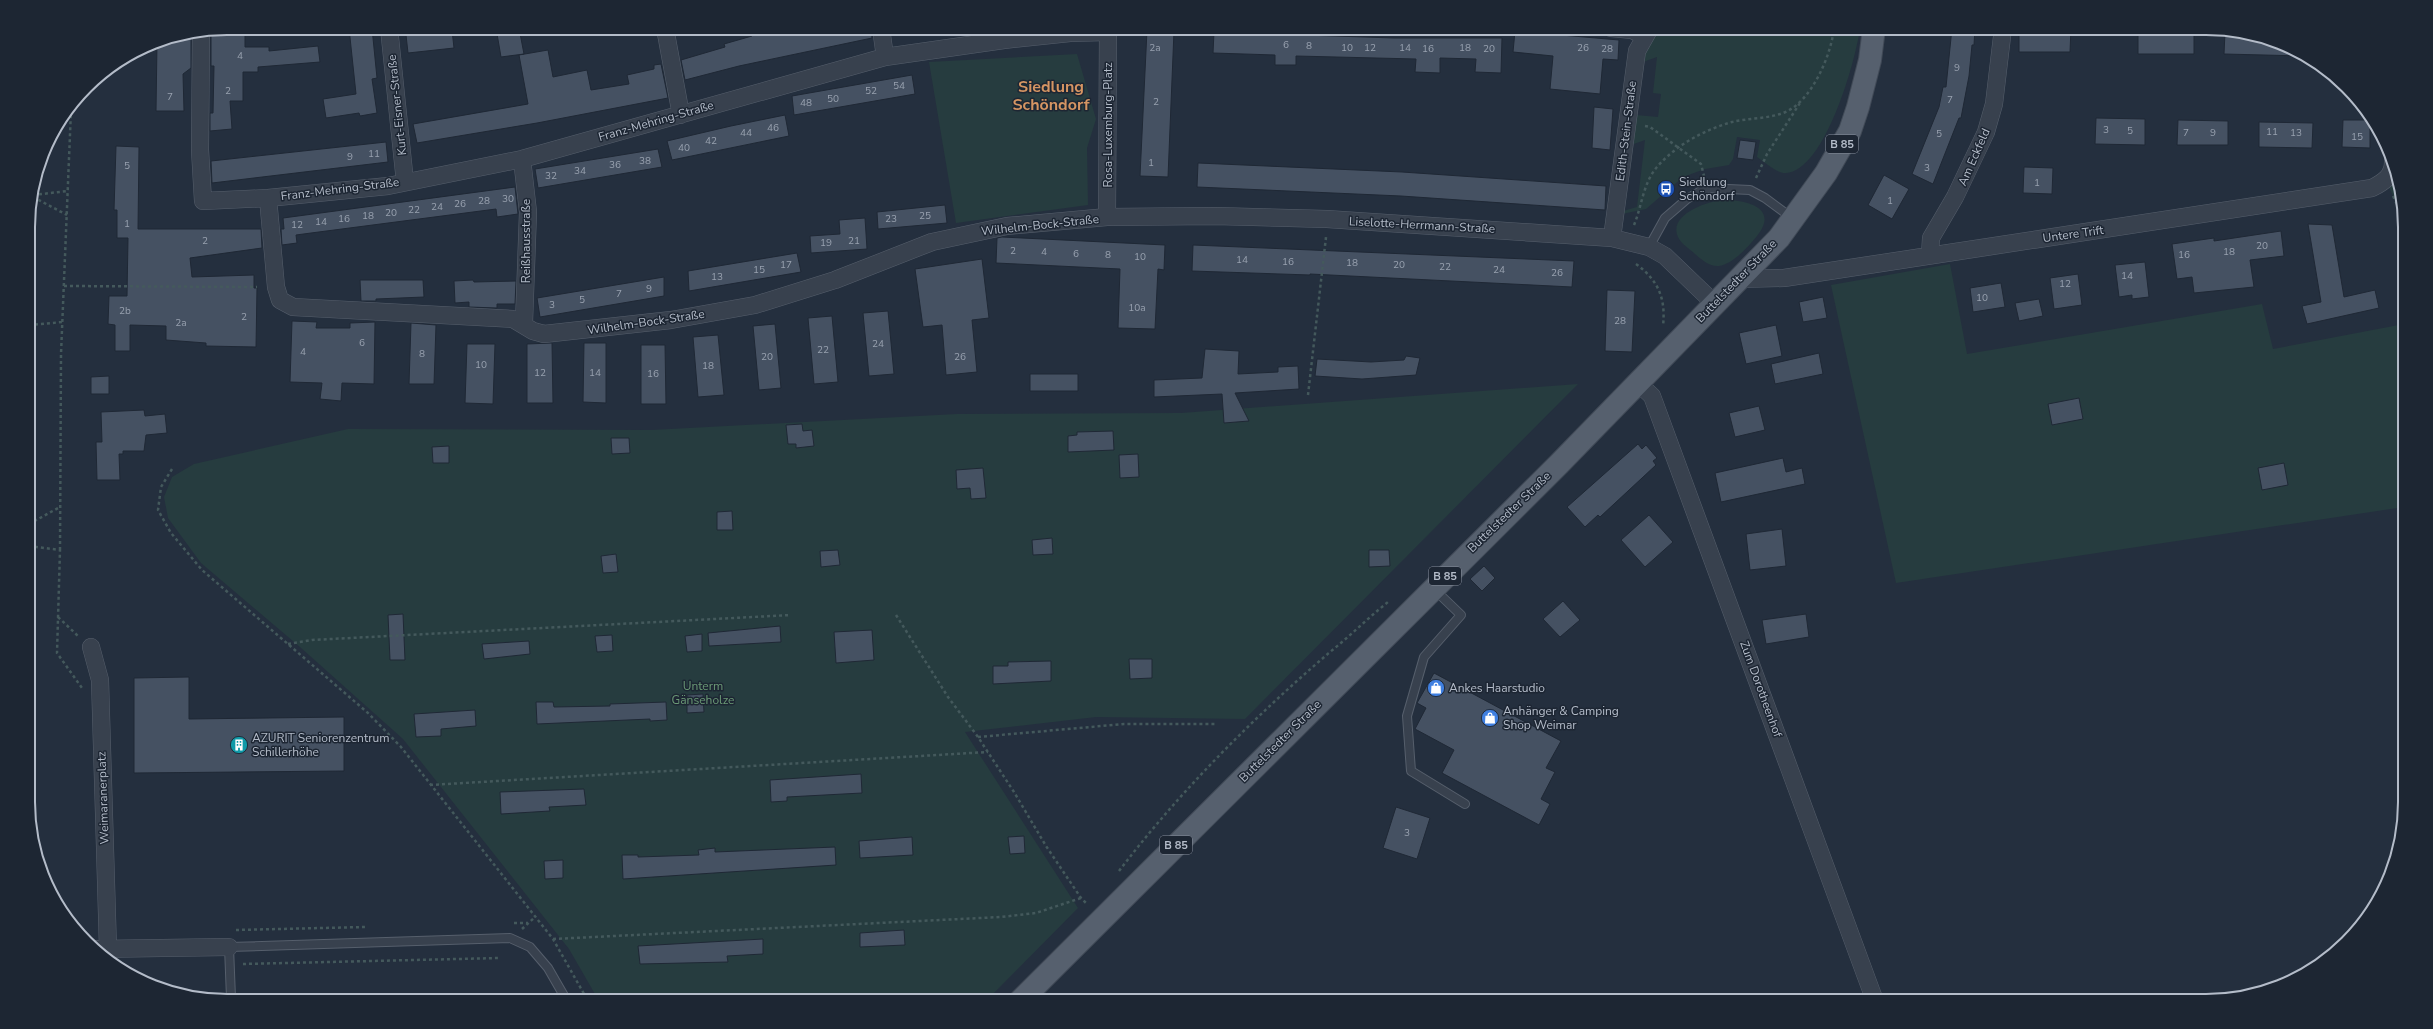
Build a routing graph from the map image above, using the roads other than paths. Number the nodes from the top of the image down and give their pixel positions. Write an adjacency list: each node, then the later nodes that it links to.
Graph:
1 (390, 35): 14 (street, Kurt-Eisner-Straße)
2 (666, 35): 11 (street)
3 (882, 35): 10 (street)
4 (1051, 35): 10 (street, Franz-Mehring-Straße)
5 (1108, 35): 16 (street, Rosa-Luxemburg-Platz)
6 (1645, 35): 18 (street, Edith-Stein-Straße)
7 (1873, 35): 17 (main road, Buttelstedter Straße / B 85)
8 (2002, 35): 20 (street, Am Eckfeld)
9 (201, 37): 15 (street, Franz-Mehring-Straße)
10 (885, 57): 11 (street, Franz-Mehring-Straße)
11 (681, 115): 12 (street, Franz-Mehring-Straße)
12 (522, 159): 14 (street, Franz-Mehring-Straße); 23 (street, Reißhausstraße)
13 (2390, 173): 20 (street, Untere Trift)
14 (405, 182): 15 (street, Franz-Mehring-Straße)
15 (268, 198): 23 (street, Wilhelm-Bock-Straße)
16 (1107, 217): 18 (street, Liselotte-Herrmann-Straße); 23 (street, Wilhelm-Bock-Straße)
17 (1794, 220): 19 (lane); 21 (main road, Buttelstedter Straße / B 85)
18 (1612, 238): 19 (street, Liselotte-Herrmann-Straße)
19 (1649, 247): 22 (street, Liselotte-Herrmann-Straße)
20 (1930, 255): 21 (street, Untere Trift)
21 (1737, 279): 22 (main road, Buttelstedter Straße / B 85)
22 (1714, 303): 24 (main road, Buttelstedter Straße / B 85)
23 (524, 323)
24 (1638, 383): 25 (main road, Buttelstedter Straße / B 85); 34 (street, Zum Dorotheenhof)
25 (1433, 588): 27 (lane); 33 (main road, Buttelstedter Straße / B 85)
26 (91, 647): 29 (street, Weimaranerplatz)
27 (1465, 804)
28 (229, 947): 30 (street); 31 (lane); 32 (lane)
29 (104, 949)
30 (106, 951)
31 (231, 994)
32 (563, 994)
33 (1013, 994)
34 (1873, 994)

